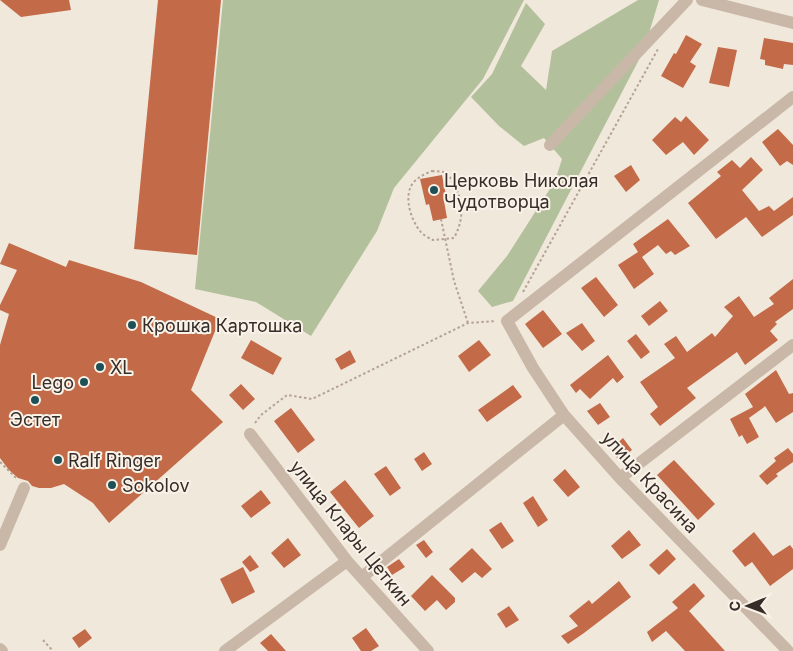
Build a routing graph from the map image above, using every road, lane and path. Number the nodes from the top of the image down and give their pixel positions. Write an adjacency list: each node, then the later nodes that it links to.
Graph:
1 (687, 0): 6 (street)
2 (702, 0): 3 (street)
3 (793, 23)
4 (658, 49): 9 (path)
5 (793, 96): 10 (street)
6 (550, 145)
7 (441, 219): 8 (path)
8 (445, 240): 8 (path); 11 (path)
9 (521, 296)
10 (507, 321): 11 (path); 13 (street, улица Красина)
11 (468, 323): 14 (path)
12 (793, 345): 16 (street)
13 (564, 415): 16 (street, улица Красина); 20 (street)
14 (250, 434): 19 (street, улица Клары Цеткин)
15 (0, 462): 17 (path)
16 (620, 478): 25 (street, улица Красина)
17 (24, 488): 18 (street)
18 (0, 545)
19 (347, 561): 20 (street, улица Клары Цеткин); 23 (street)
20 (362, 577): 24 (street, улица Клары Цеткин)
21 (43, 640): 22 (path)
22 (53, 651)
23 (225, 651)
24 (428, 651)
25 (788, 651)

